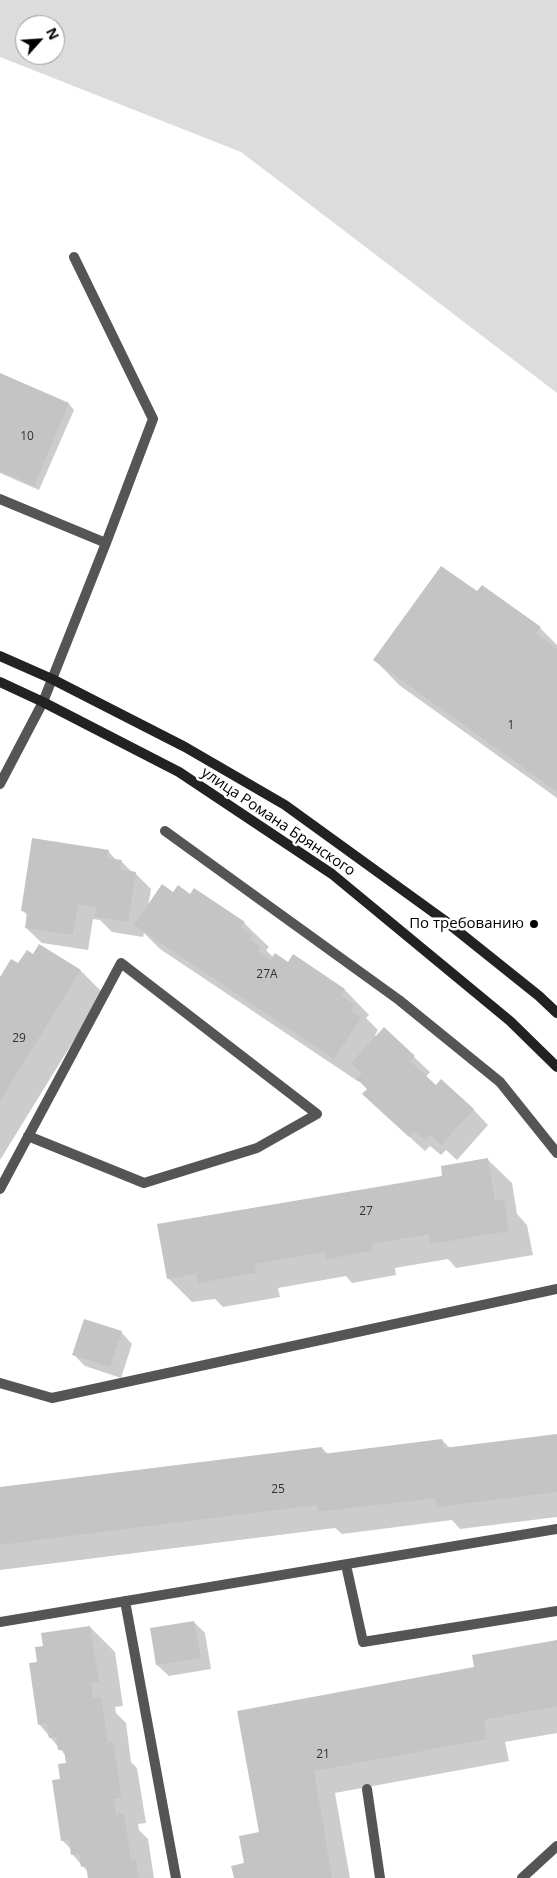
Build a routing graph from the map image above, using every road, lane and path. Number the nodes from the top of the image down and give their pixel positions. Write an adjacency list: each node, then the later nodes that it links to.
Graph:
1 (74, 257): 3 (lane)
2 (0, 499): 3 (lane)
3 (106, 543): 5 (lane)
4 (0, 656): 5 (main road, улица Романа Брянского)
5 (52, 679): 7 (lane); 10 (main road, улица Романа Брянского)
6 (0, 682): 7 (main road, улица Романа Брянского)
7 (43, 702): 8 (lane); 11 (main road, улица Романа Брянского)
8 (0, 784)
9 (165, 831): 13 (lane)
10 (557, 1013)
11 (557, 1067)
12 (28, 1136): 12 (lane); 14 (lane)
13 (557, 1153)
14 (0, 1189)
15 (557, 1289): 16 (lane)
16 (0, 1383)
17 (557, 1529): 18 (lane)
18 (346, 1565): 19 (lane); 20 (lane)
19 (125, 1601): 21 (lane); 24 (lane)
20 (557, 1611)
21 (0, 1622)
22 (367, 1789): 25 (lane)
23 (557, 1846): 26 (lane)
24 (176, 1878)
25 (380, 1878)
26 (522, 1878)

